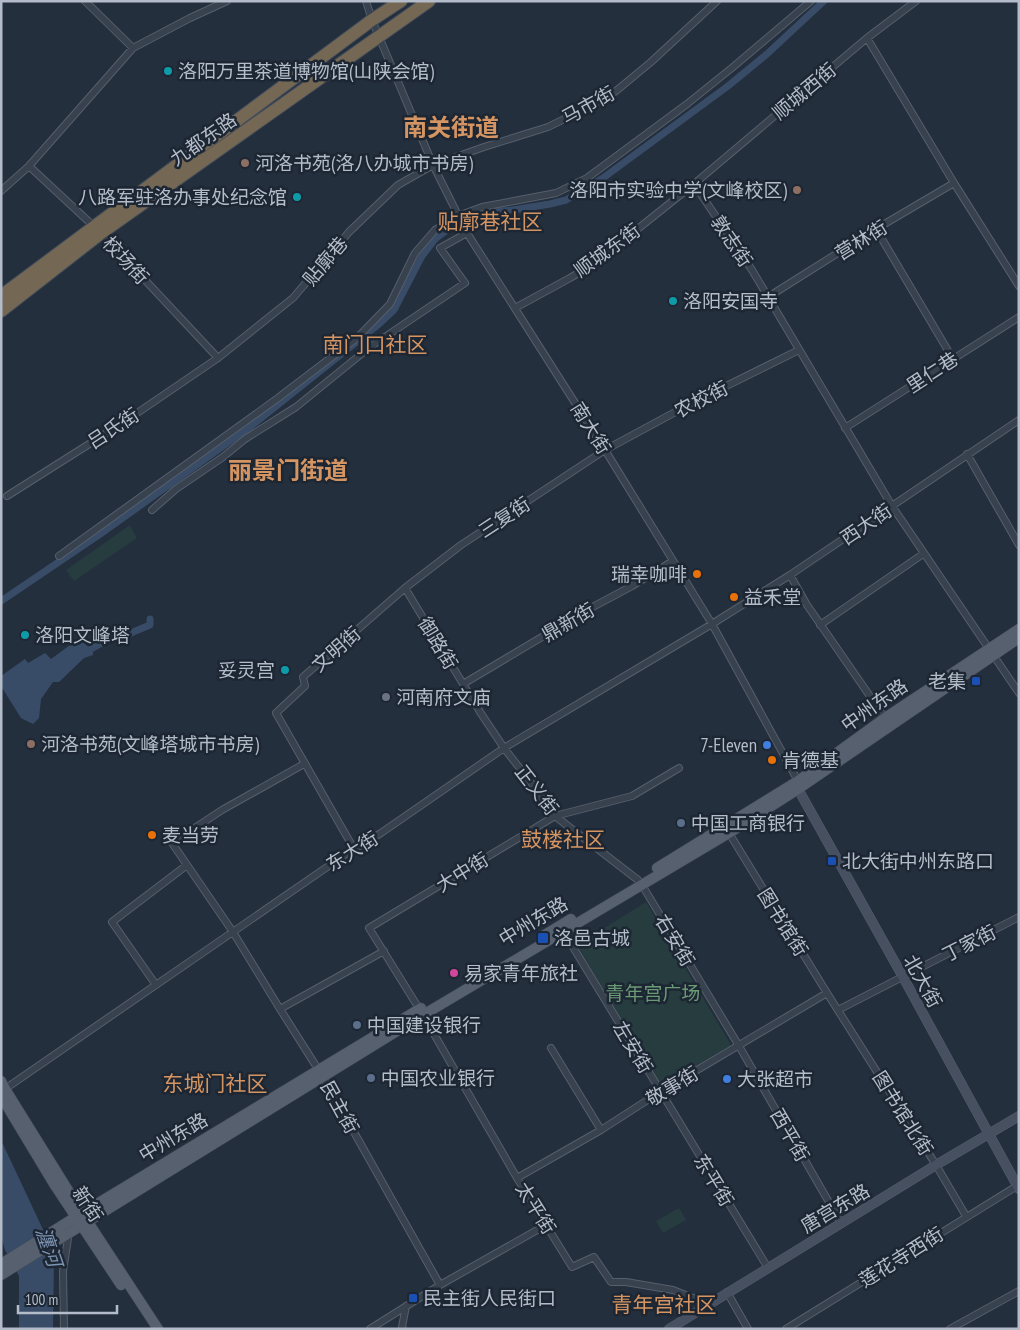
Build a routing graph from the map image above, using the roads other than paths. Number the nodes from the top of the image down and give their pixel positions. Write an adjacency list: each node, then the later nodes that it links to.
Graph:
1 (85, 1): 12 (street)
2 (227, 1): 12 (street)
3 (366, 1): 9 (street, 南大街)
4 (400, 1): 9 (highway, 九都东路)
5 (429, 1): 10 (highway, 九都东路)
6 (717, 1): 14 (street, 马市街)
7 (810, 1): 18 (street)
8 (916, 1): 11 (street, 顺城西街)
9 (372, 20): 10 (street, 南大街); 20 (highway, 九都东路)
10 (379, 36): 14 (street, 南大街); 20 (highway, 九都东路)
11 (867, 38): 15 (street, 顺城西街); 16 (street)
12 (133, 48): 13 (street)
13 (29, 166): 17 (street); 20 (street, 校场街)
14 (432, 166): 18 (street, 南大街); 29 (street, 贴廓巷)
15 (694, 184): 24 (street, 敦志街); 25 (street, 顺城东街)
16 (954, 184): 19 (street, 营林街); 22 (street)
17 (1, 191)
18 (458, 216): 21 (street, 南大街); 40 (street)
19 (876, 229): 24 (street, 营林街); 30 (street)
20 (98, 230): 23 (highway, 九都东路); 26 (highway, 九都东路); 29 (street, 校场街)
21 (467, 233): 25 (street, 南大街); 37 (street)
22 (1019, 286)
23 (2, 293)
24 (768, 297): 28 (street, 敦志街)
25 (515, 308): 33 (street, 南大街)
26 (1, 311)
27 (1019, 316): 30 (street, 里仁巷)
28 (799, 350): 32 (street, 敦志街); 33 (street, 农校街)
29 (218, 358): 35 (street, 吕氏街)
30 (953, 359): 32 (street, 里仁巷)
31 (1019, 420): 34 (street, 西大街)
32 (845, 428): 36 (street, 敦志街)
33 (605, 450): 41 (street, 南大街); 43 (street, 三复街)
34 (967, 454): 36 (street, 西大街); 38 (street)
35 (7, 496)
36 (892, 506): 39 (street, 敦志街); 42 (street, 西大街)
37 (152, 510)
38 (1019, 545)
39 (923, 554): 45 (street); 48 (street, 敦志街)
40 (59, 556)
41 (673, 561): 44 (street, 南大街); 49 (street, 鼎新街)
42 (790, 575): 44 (street, 西大街); 45 (street)
43 (406, 588): 49 (street, 御路街); 53 (street, 文明街)
44 (712, 624): 52 (street, 东大街); 55 (street, 南大街)
45 (820, 625): 51 (street)
46 (1019, 629): 48 (main road, 中州东路)
47 (1019, 638): 48 (main road, 中州东路)
48 (991, 652): 50 (street, 敦志街); 51 (main road, 中州东路); 55 (main road, 中州东路)
49 (463, 684): 52 (street, 御路街)
50 (1019, 693)
51 (884, 718): 55 (main road, 中州东路)
52 (504, 748): 56 (street, 正义街); 58 (street, 东大街)
53 (304, 764): 58 (street); 59 (street, 民主街)
54 (680, 768): 56 (street, 大中街)
55 (799, 785): 57 (main road, 中州东路); 60 (main road, 中州东路); 66 (street, 北大街)
56 (552, 817): 60 (street, 正义街); 62 (street, 大中街)
57 (729, 833): 60 (main road, 中州东路); 68 (street, 图书馆街)
58 (354, 849): 64 (street, 东大街)
59 (187, 866): 64 (street, 民主街); 67 (street)
60 (640, 882): 63 (main road, 中州东路); 72 (street, 右安街)
61 (1019, 917): 66 (street, 丁家街)
62 (369, 928): 65 (street, 太平街)
63 (561, 929): 71 (main road, 中州东路); 76 (street, 左安街)
64 (234, 932): 67 (street, 东大街); 69 (street, 民主街)
65 (384, 951): 69 (street); 71 (street, 太平街)
66 (906, 976): 70 (street, 丁家街); 79 (street, 北大街)
67 (156, 985): 75 (street, 东大街)
68 (827, 993): 70 (street, 图书馆街); 72 (street, 敬事街)
69 (280, 1009): 74 (street, 民主街)
70 (838, 1010): 80 (street, 图书馆北街)
71 (421, 1012): 74 (main road, 中州东路); 81 (street, 太平街)
72 (739, 1046): 76 (street, 敬事街); 85 (street, 西平街)
73 (551, 1048): 78 (street)
74 (321, 1073): 84 (main road, 中州东路); 91 (street, 民主街)
75 (2, 1089): 84 (main road, 新街)
76 (660, 1092): 78 (street, 敬事街); 89 (street, 东平街)
77 (1019, 1116): 79 (street, 唐宫东路)
78 (601, 1130): 81 (street, 敬事街)
79 (990, 1132): 80 (street, 唐宫东路); 82 (street, 北大街)
80 (936, 1165): 83 (street, 图书馆北街); 85 (street, 唐宫东路)
81 (517, 1178): 86 (street, 太平街)
82 (1018, 1184): 83 (street, 莲花寺西街)
83 (966, 1216): 103 (street, 莲花寺西街)
84 (81, 1219): 87 (main road, 中州东路); 97 (main road, 新街); 98 (main road, 新街)
85 (841, 1223): 89 (street, 唐宫东路)
86 (546, 1225): 91 (street); 94 (street, 太平街)
87 (63, 1233): 88 (main road); 90 (main road); 96 (street)
88 (1, 1264)
89 (768, 1268): 93 (street, 唐宫东路)
90 (1, 1275)
91 (440, 1285): 95 (street)
92 (1019, 1291): 104 (street)
93 (727, 1292): 94 (street, 唐宫东路); 102 (street)
94 (708, 1304): 101 (street, 唐宫东路)
95 (406, 1306): 99 (street); 100 (street)
96 (64, 1329)
97 (150, 1329)
98 (158, 1329)
99 (370, 1329)
100 (403, 1329)
101 (669, 1329)
102 (748, 1329)
103 (786, 1329)
104 (950, 1329)

